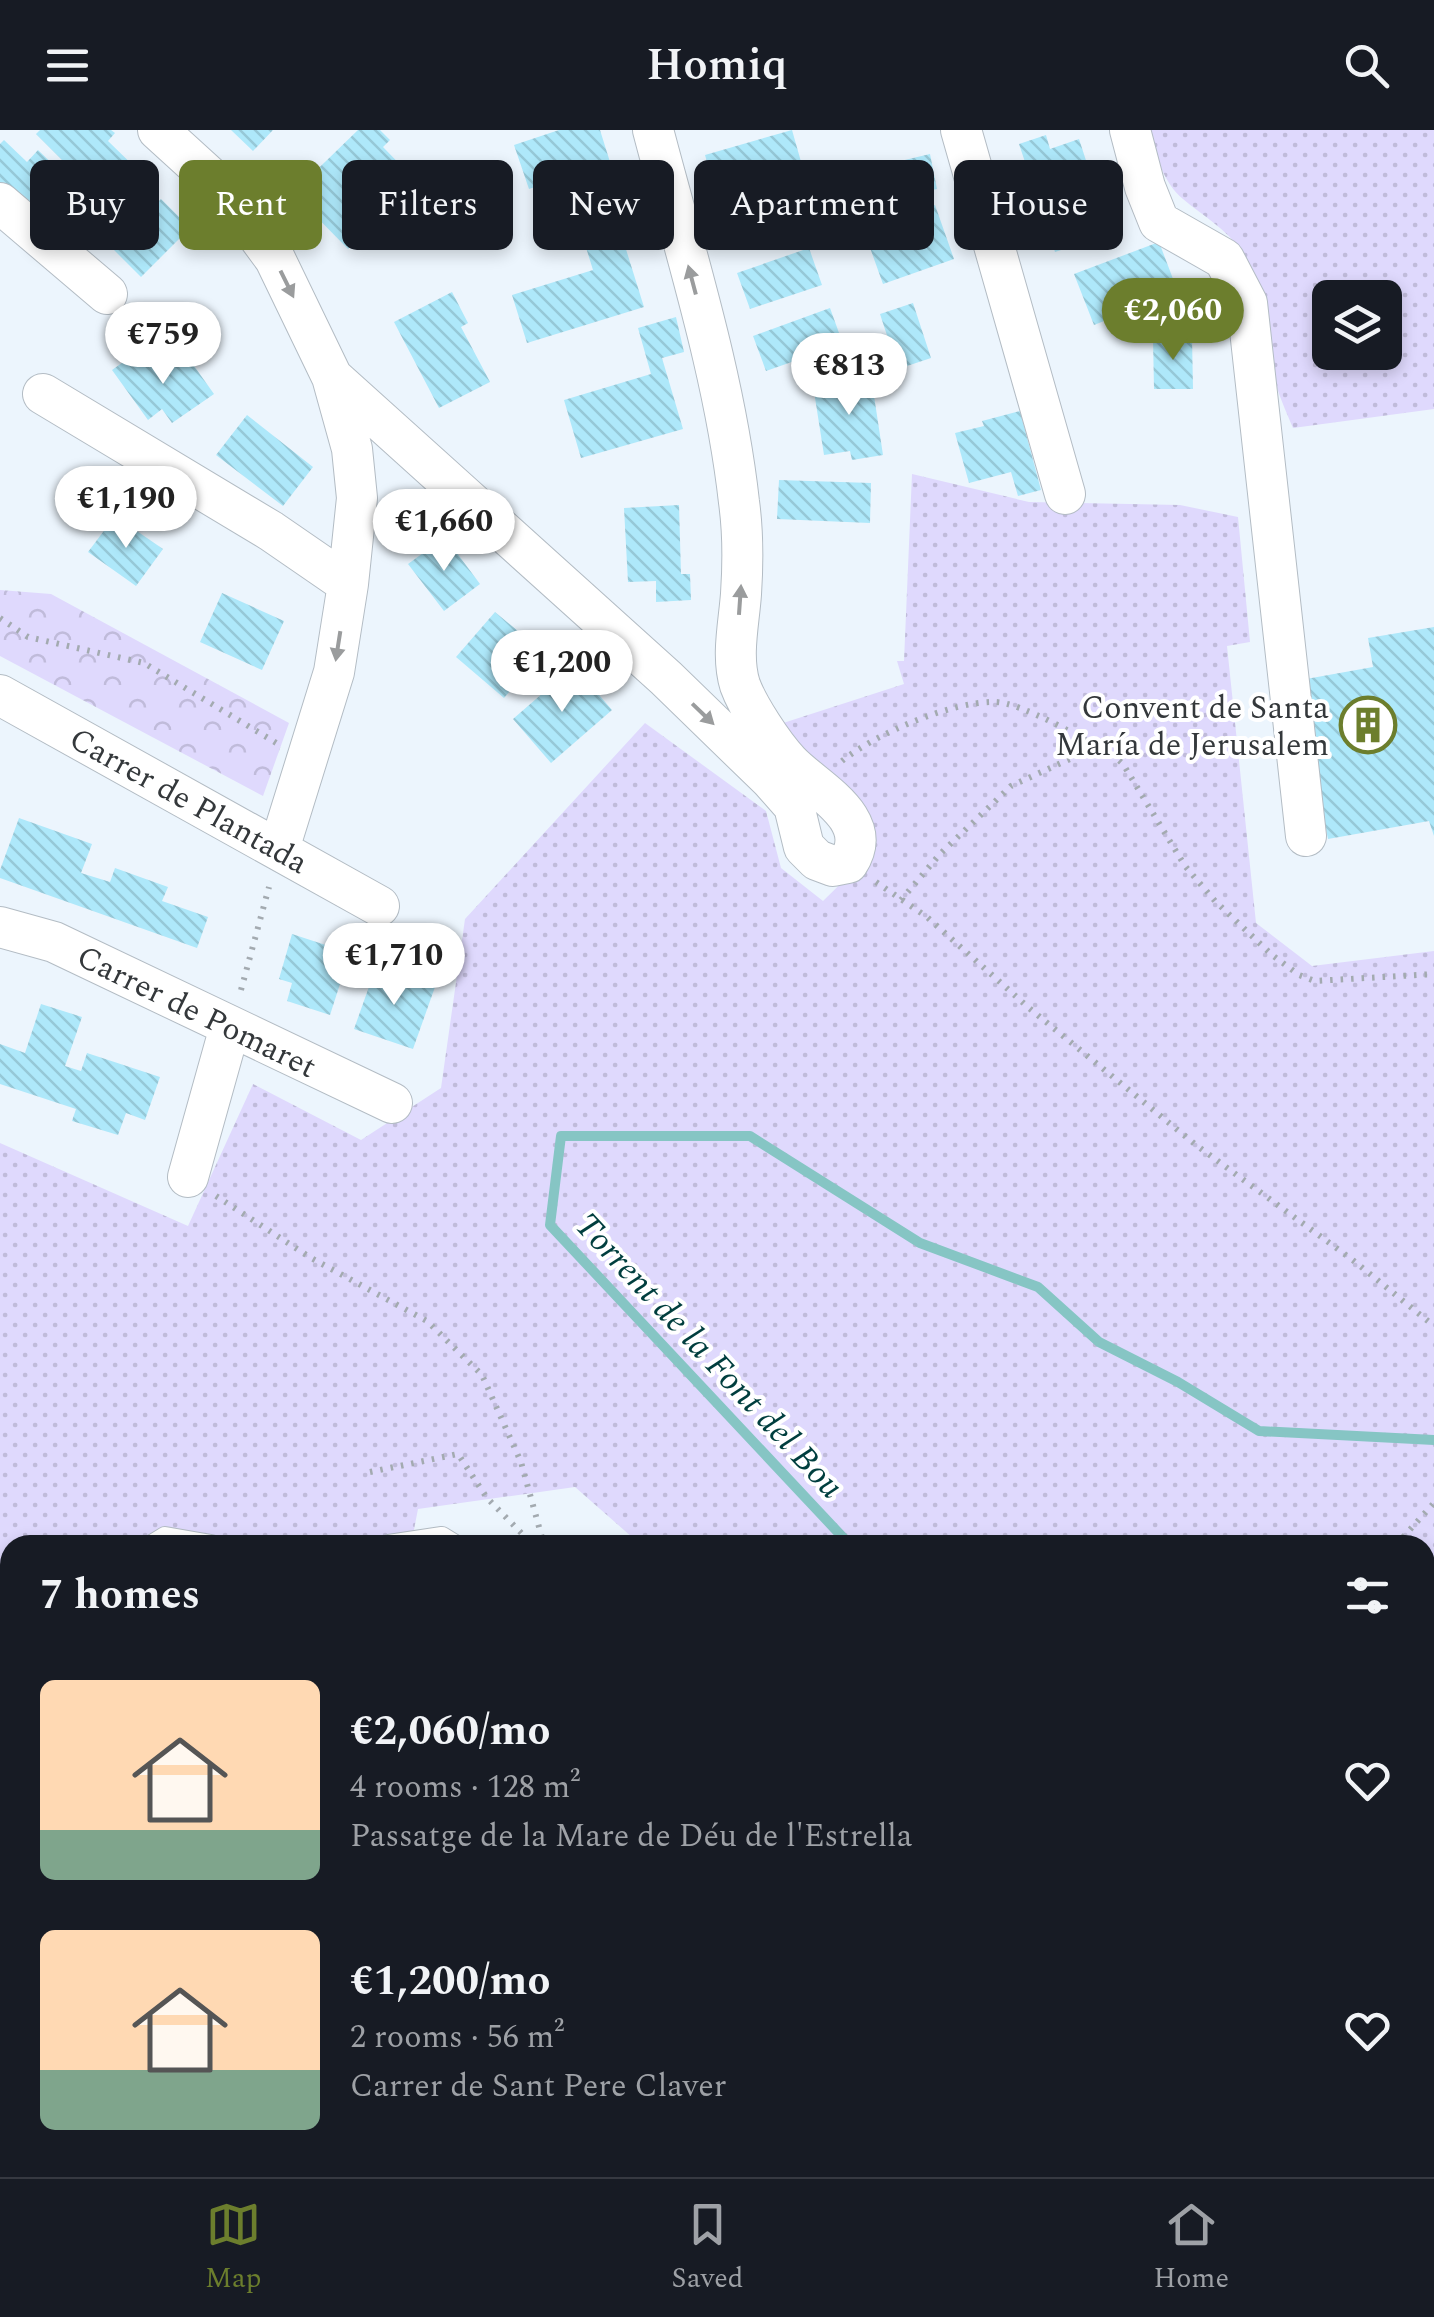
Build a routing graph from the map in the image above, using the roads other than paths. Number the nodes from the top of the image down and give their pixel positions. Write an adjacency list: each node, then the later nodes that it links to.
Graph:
1 (158, 130): 7 (street, one-way to 7)
2 (653, 130): 7 (street, one-way to 2)
3 (961, 130): 9 (street)
4 (1130, 130): 12 (street)
5 (0, 203): 6 (street)
6 (107, 294)
7 (332, 377): 10 (street)
8 (43, 394): 10 (street)
9 (1065, 494)
10 (348, 584): 13 (street, one-way to 13)
11 (0, 695): 13 (street, Carrer de Plantada)
12 (1306, 836)
13 (274, 868): 14 (street, Carrer de Plantada)
14 (379, 906)
15 (0, 926): 16 (street, Carrer de Pomaret)
16 (234, 1014): 17 (street, Carrer de Pomaret); 18 (street)
17 (392, 1103)
18 (188, 1177)

